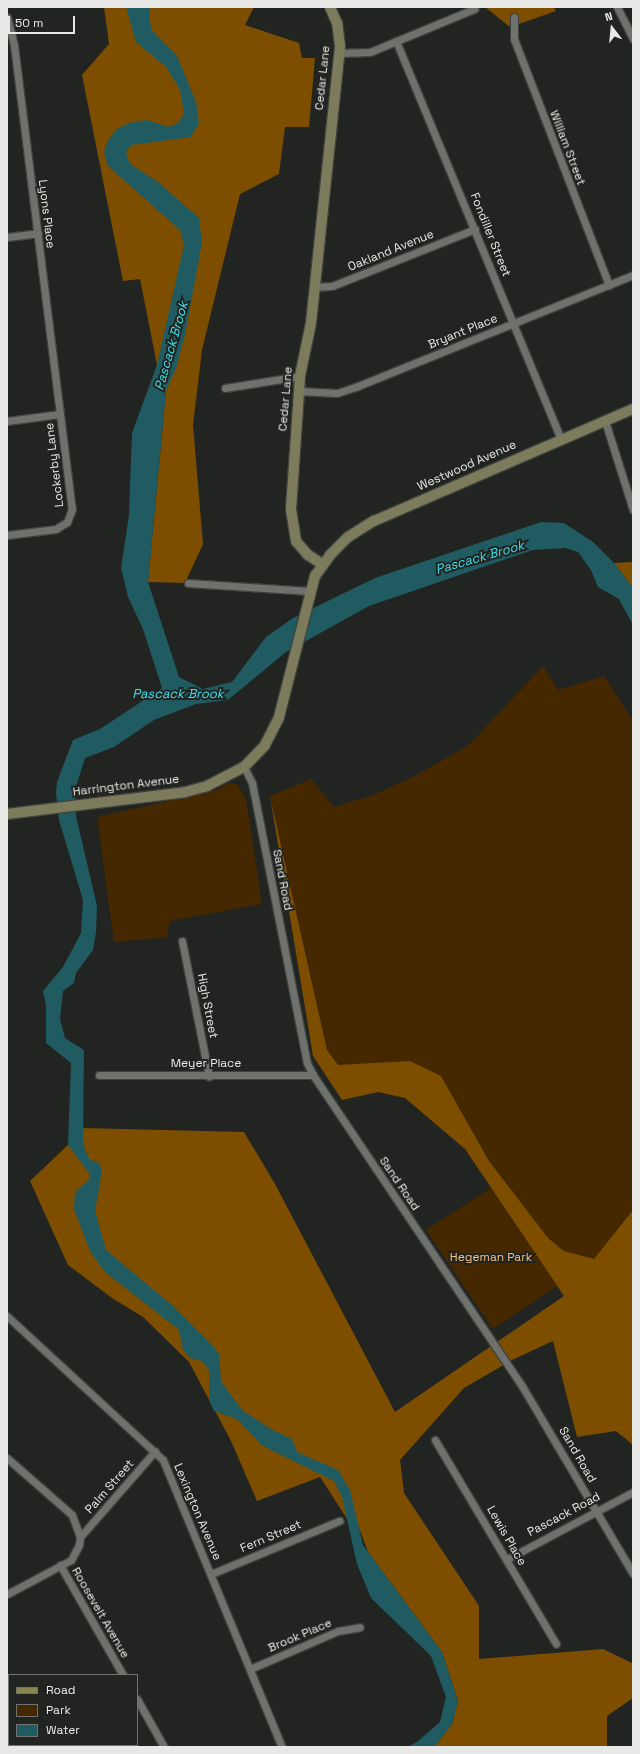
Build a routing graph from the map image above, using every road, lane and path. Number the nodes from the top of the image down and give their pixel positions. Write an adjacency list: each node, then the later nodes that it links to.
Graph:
1 (330, 7): 8 (street, Cedar Lane)
2 (617, 7): 6 (street)
3 (474, 9): 7 (street)
4 (7, 16): 10 (street, Lyons Place)
5 (514, 18): 13 (street, William Street)
6 (633, 39)
7 (396, 41): 8 (street); 9 (street, Fondiller Street)
8 (339, 53): 14 (street, Cedar Lane)
9 (475, 229): 14 (street, Oakland Avenue); 15 (street, Fondiller Street)
10 (38, 233): 11 (street); 20 (street, Lyons Place)
11 (7, 237)
12 (633, 275): 13 (street, Bryant Place)
13 (609, 284): 15 (street, Bryant Place)
14 (314, 287): 16 (street, Cedar Lane)
15 (515, 323): 18 (street, Bryant Place); 23 (street, Fondiller Street)
16 (300, 376): 17 (street); 18 (street, Cedar Lane)
17 (225, 388)
18 (299, 391): 26 (street, Cedar Lane)
19 (633, 409): 22 (street, Westwood Avenue)
20 (60, 414): 21 (street); 25 (street, Lockerby Lane)
21 (7, 421)
22 (605, 421): 23 (street, Westwood Avenue); 24 (street)
23 (561, 439): 26 (street, Westwood Avenue)
24 (633, 510)
25 (7, 535)
26 (322, 564): 28 (street)
27 (188, 583): 28 (street)
28 (310, 591): 29 (street)
29 (244, 767): 30 (street, Harrington Avenue); 33 (street, Sand Road)
30 (7, 814)
31 (182, 941): 34 (street, High Street)
32 (99, 1075): 34 (street, Meyer Place)
33 (312, 1075): 34 (street, Meyer Place); 40 (street, Sand Road)
34 (209, 1076)
35 (7, 1316): 37 (street, Lexington Avenue)
36 (436, 1440): 43 (street, Lewis Place)
37 (156, 1451): 42 (street, Palm Street); 45 (street, Lexington Avenue)
38 (7, 1458): 42 (street)
39 (633, 1492): 40 (street, Pascack Road)
40 (596, 1510): 43 (street, Pascack Road); 46 (street, Sand Road)
41 (339, 1521): 45 (street, Fern Street)
42 (80, 1536): 44 (street, Roosevelt Avenue)
43 (507, 1559): 49 (street, Lewis Place)
44 (60, 1566): 47 (street); 51 (street, Roosevelt Avenue)
45 (211, 1574): 50 (street, Lexington Avenue)
46 (633, 1574)
47 (7, 1594)
48 (360, 1627): 50 (street, Brook Place)
49 (556, 1644)
50 (250, 1669): 54 (street, Lexington Avenue)
51 (122, 1674)
52 (138, 1702): 53 (street)
53 (164, 1747)
54 (282, 1747)

